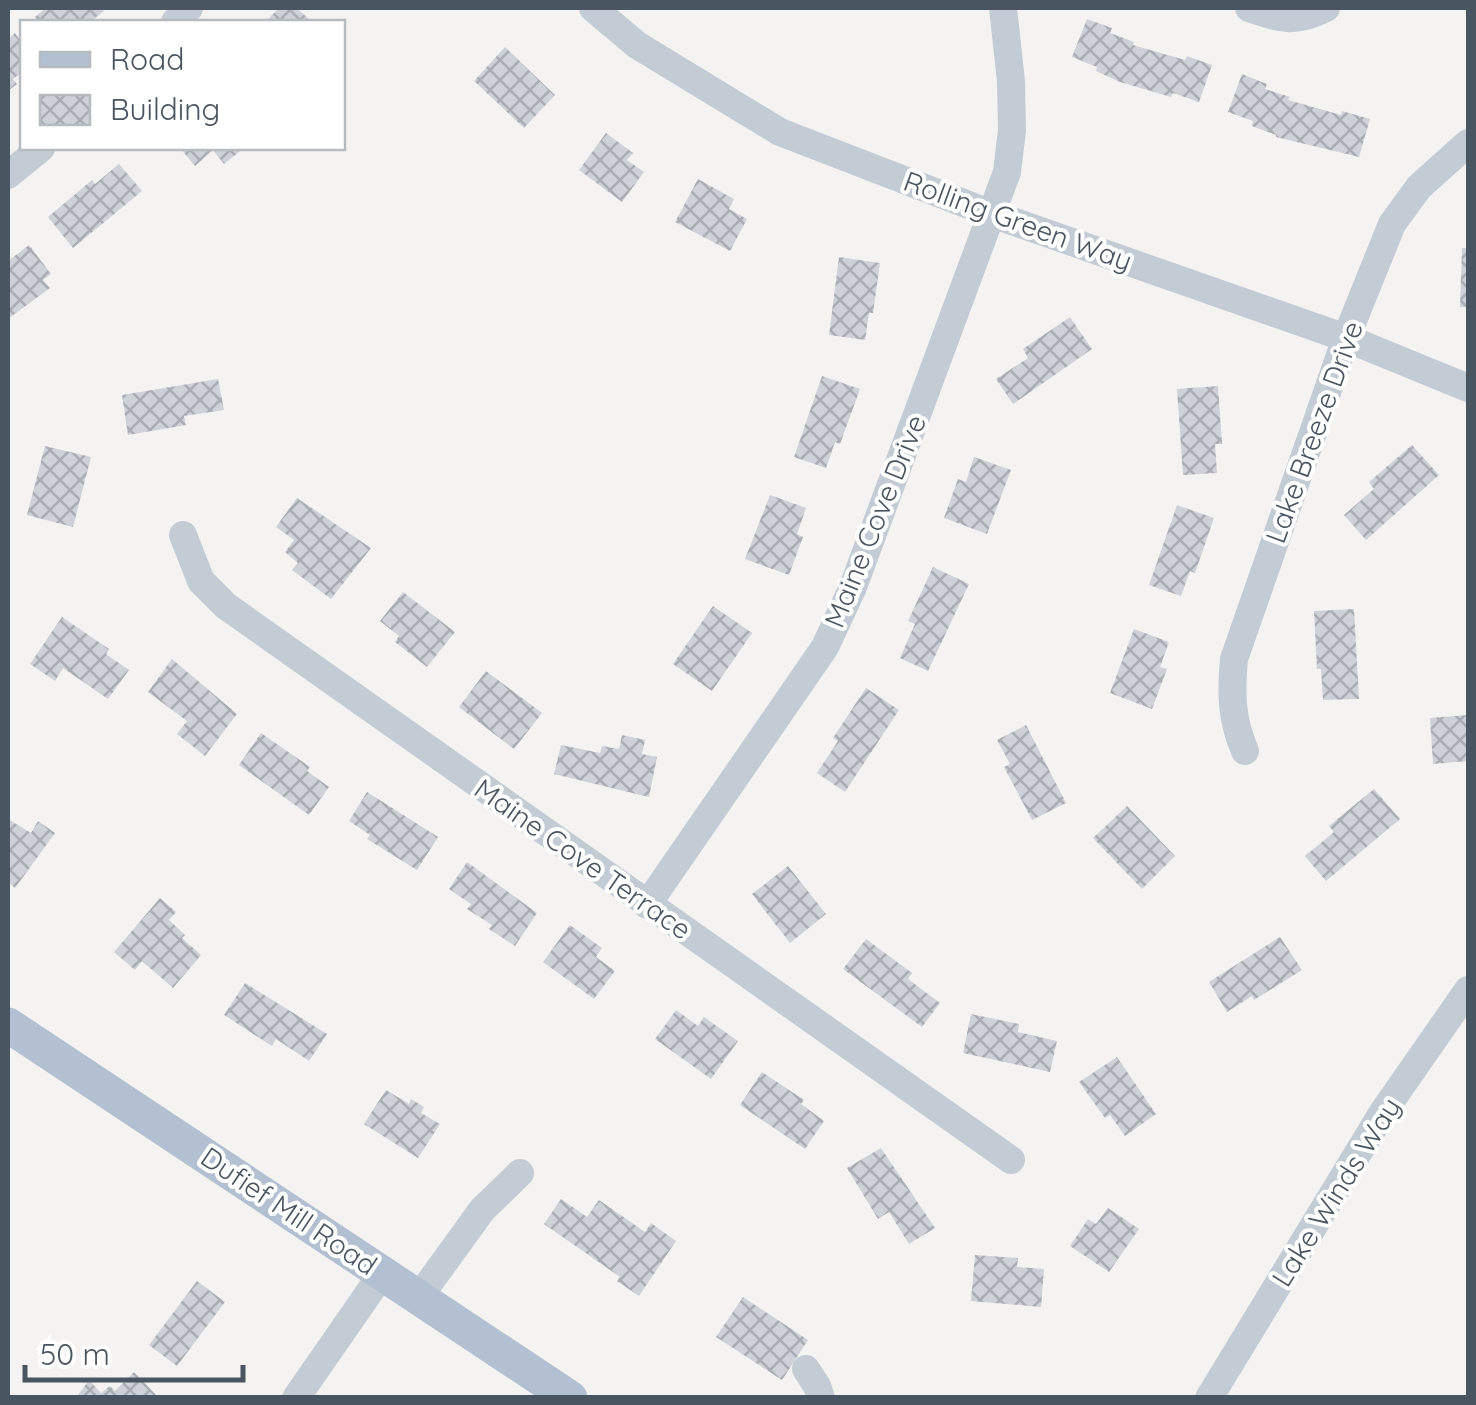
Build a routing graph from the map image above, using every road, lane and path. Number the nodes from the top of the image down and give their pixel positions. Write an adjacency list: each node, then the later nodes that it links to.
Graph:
1 (593, 8): 8 (street, Rolling Green Way)
2 (1004, 8): 8 (street, Maine Cove Drive)
3 (1250, 8): 4 (street)
4 (1326, 8)
5 (1468, 144): 9 (street, Lake Breeze Drive)
6 (38, 150): 7 (street)
7 (8, 175)
8 (992, 214): 9 (street, Rolling Green Way); 13 (street, Maine Cove Drive)
9 (1346, 338): 10 (street, Rolling Green Way); 12 (street, Lake Breeze Drive)
10 (1468, 388)
11 (183, 535): 13 (street, Maine Cove Terrace)
12 (1245, 750)
13 (647, 904): 16 (street, Maine Cove Terrace)
14 (1468, 990): 24 (street, Lake Winds Way)
15 (8, 1025): 18 (main road, Dufief Mill Road)
16 (1012, 1160)
17 (520, 1172): 19 (street)
18 (382, 1274): 19 (main road, Dufief Mill Road); 21 (street)
19 (419, 1298): 22 (main road, Dufief Mill Road)
20 (806, 1369): 23 (street)
21 (296, 1398)
22 (570, 1398)
23 (821, 1398)
24 (1210, 1398)

